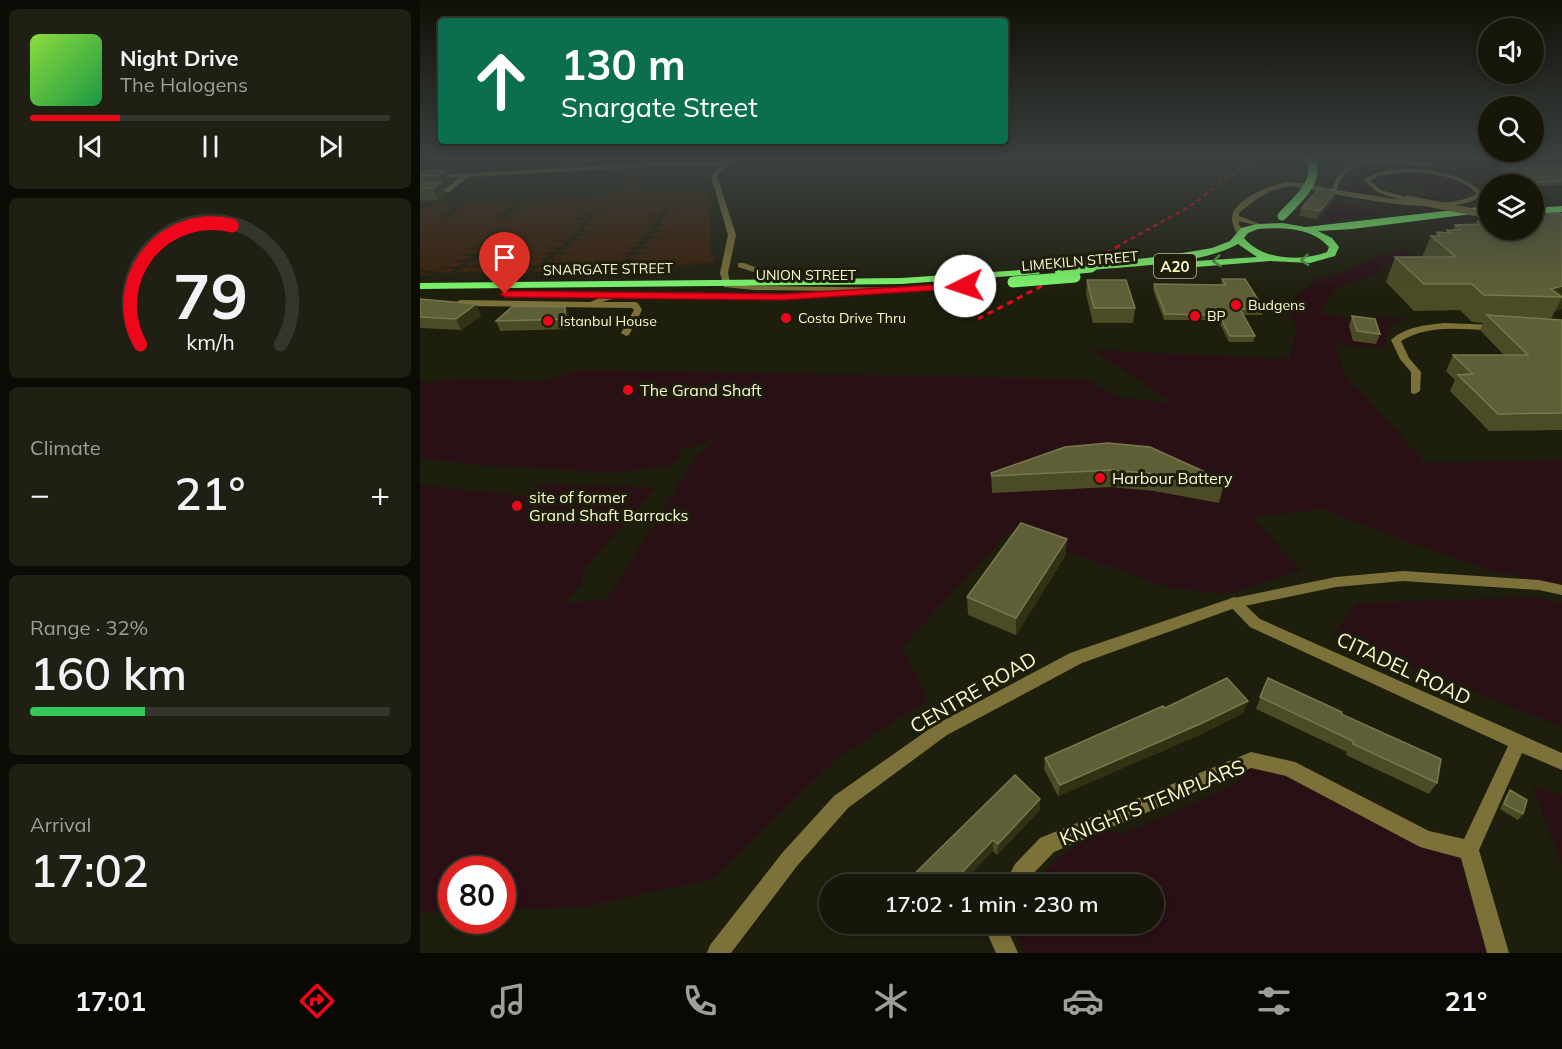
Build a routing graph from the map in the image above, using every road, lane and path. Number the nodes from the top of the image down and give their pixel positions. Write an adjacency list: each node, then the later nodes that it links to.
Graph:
1 (723, 204): 16 (street, UNION STREET)
2 (1246, 204): 11 (street)
3 (1291, 204): 9 (highway, bridge)
4 (1435, 204): 8 (street, bridge)
5 (1478, 209): 13 (highway)
6 (1562, 209): 7 (highway)
7 (1544, 210)
8 (1478, 213)
9 (1282, 216): 12 (highway); 13 (highway)
10 (1478, 216): 15 (highway)
11 (1235, 217): 12 (street); 14 (street)
12 (1262, 226): 13 (highway); 14 (highway, LIMEKILN STREET)
13 (1292, 227): 15 (highway)
14 (1240, 236): 17 (highway); 20 (highway, LIMEKILN STREET / A20, bridge)
15 (1339, 240): 17 (highway, one-way to 17)
16 (731, 250): 18 (street, UNION STREET); 19 (street, UNION STREET)
17 (1276, 258): 22 (highway, LIMEKILN STREET / A20, one-way to 22, bridge)
18 (741, 265): 20 (street, UNION STREET); 21 (street, UNION STREET)
19 (724, 282): 21 (highway, A20); 23 (highway, SNARGATE STREET / A20)
20 (822, 282): 21 (highway, LIMEKILN STREET / A20)
21 (742, 285): 22 (street, UNION STREET); 25 (street, UNION STREET)
22 (908, 290): 25 (highway, LIMEKILN STREET / A20)
23 (420, 292): 24 (highway, SNARGATE STREET / A20)
24 (615, 295): 25 (highway, SNARGATE STREET / A20); 27 (street, SNARGATE STREET)
25 (708, 296)
26 (455, 303): 27 (street, SNARGATE STREET)
27 (588, 305): 29 (street, SNARGATE STREET)
28 (1503, 328): 30 (street)
29 (626, 333)
30 (1415, 391)
31 (1562, 590): 32 (street, CENTRE ROAD)
32 (1234, 603): 33 (street, CITADEL ROAD); 38 (street, CENTRE ROAD)
33 (1518, 743): 34 (street, CITADEL ROAD); 35 (street)
34 (1562, 762)
35 (1470, 850): 36 (street, KNIGHTS TEMPLARS); 40 (street)
36 (1020, 874)
37 (998, 934): 39 (street)
38 (723, 945)
39 (1007, 953)
40 (1498, 953)

